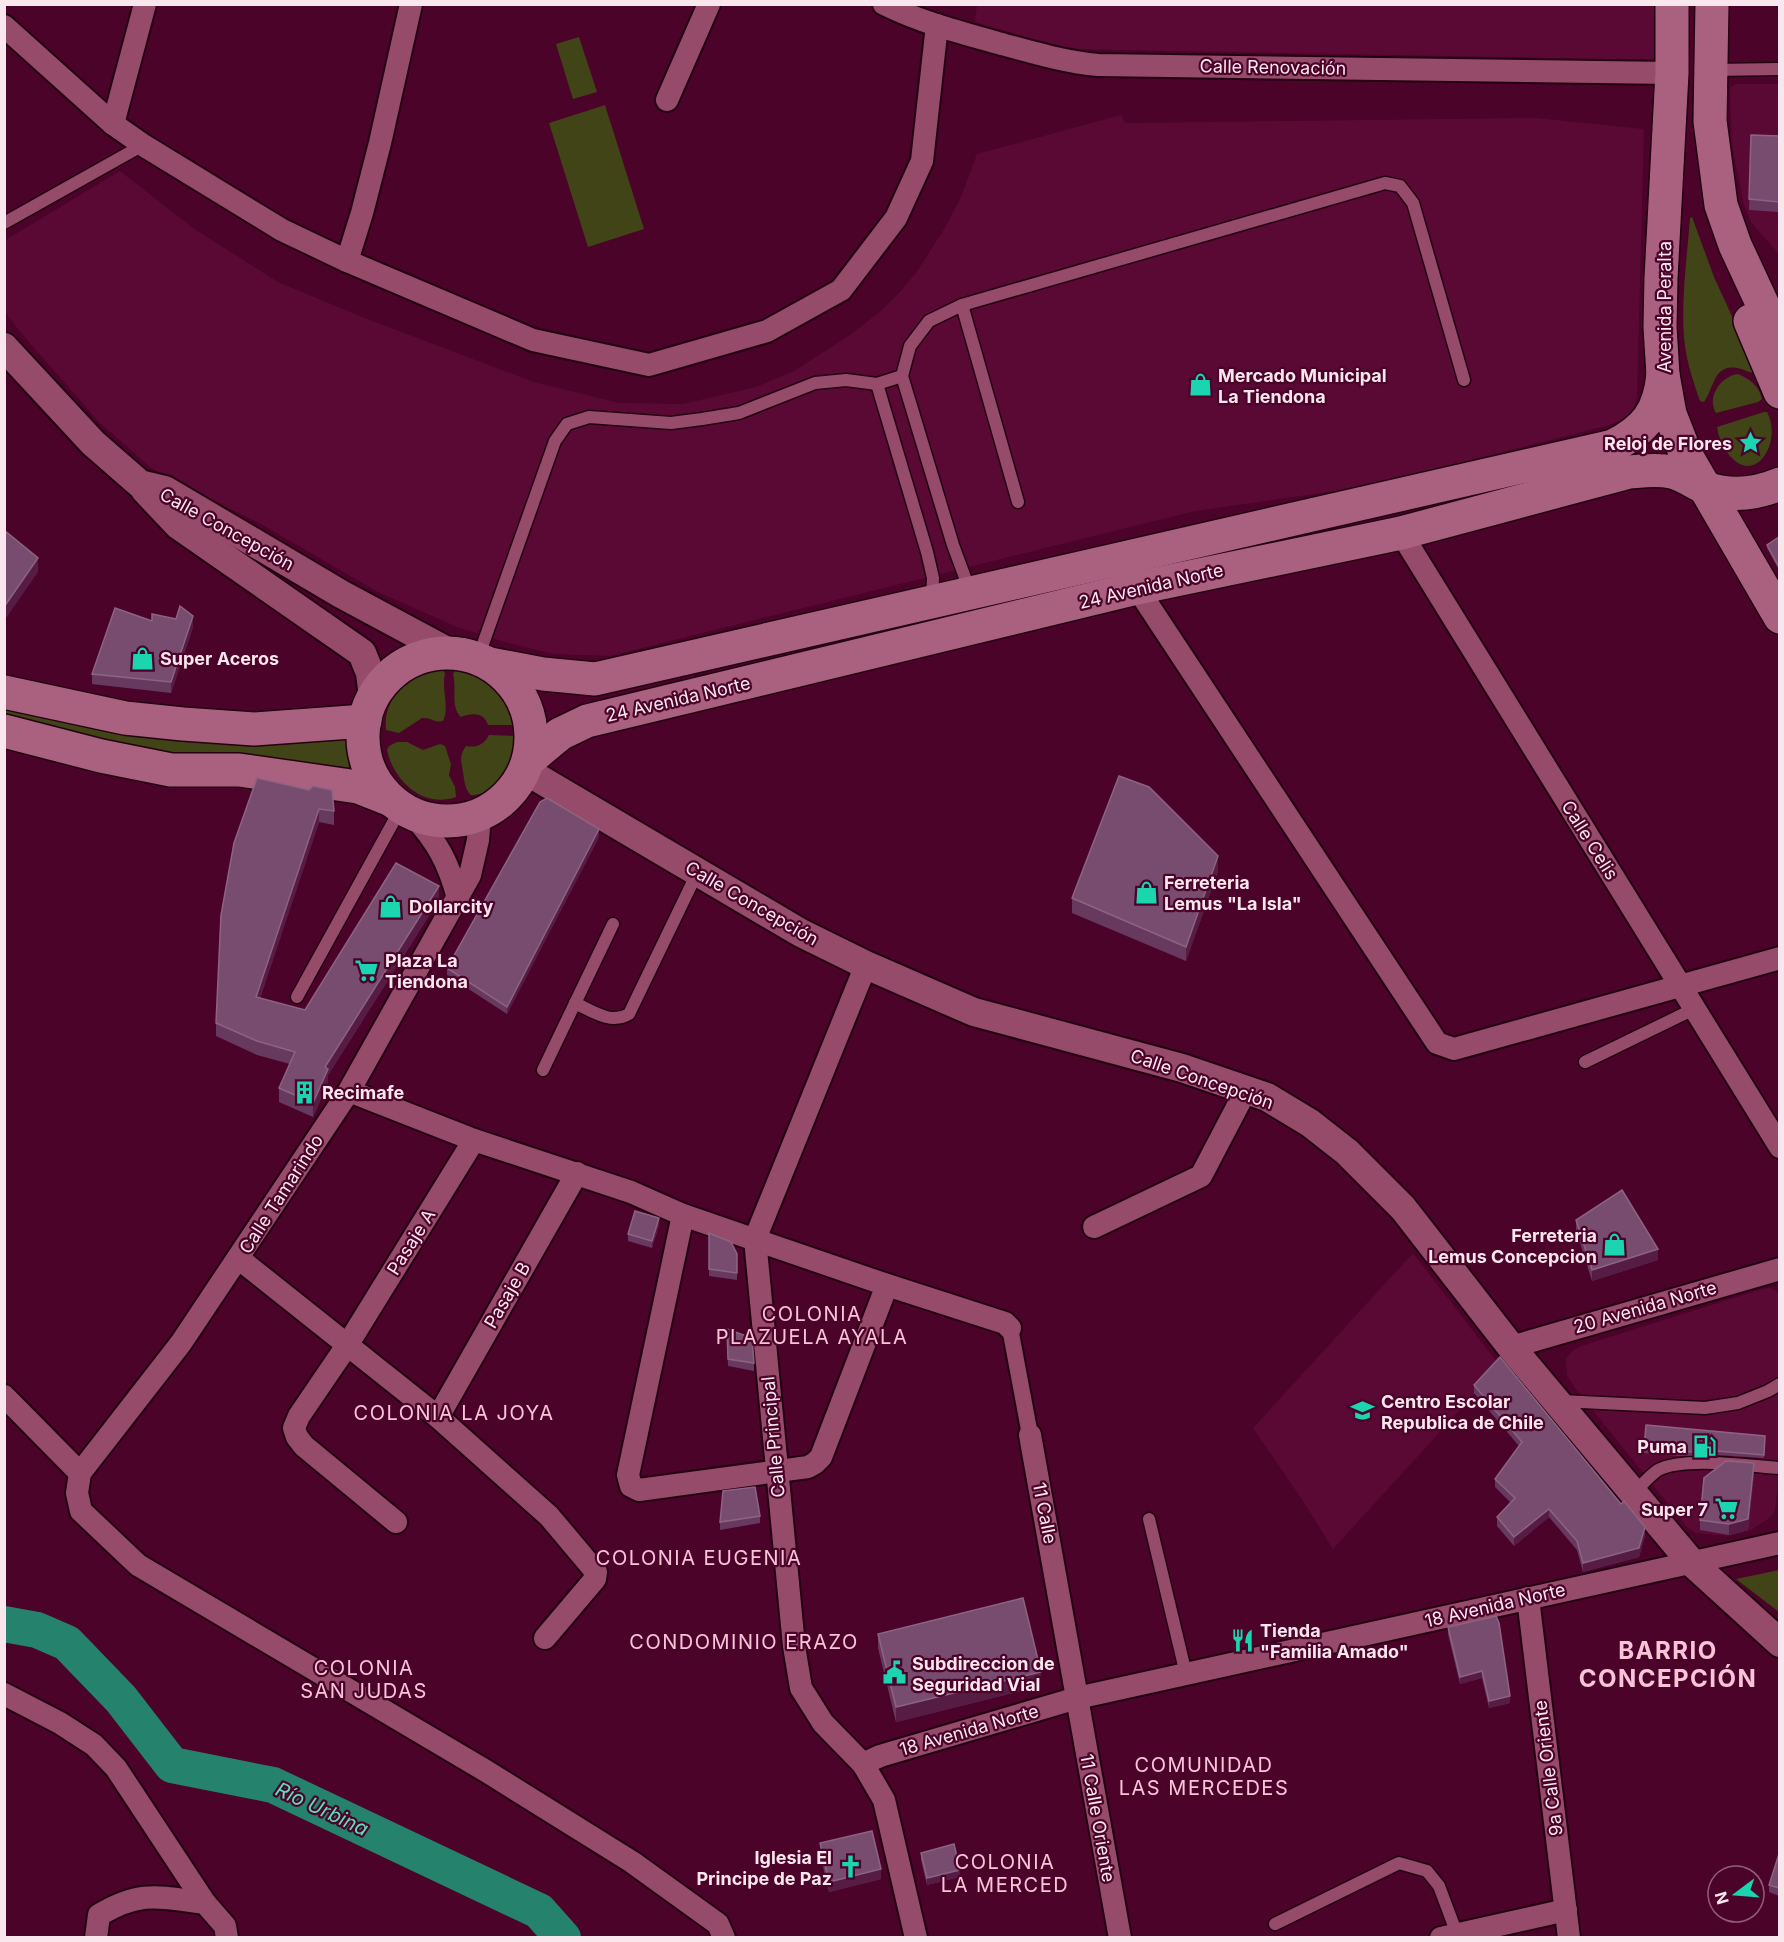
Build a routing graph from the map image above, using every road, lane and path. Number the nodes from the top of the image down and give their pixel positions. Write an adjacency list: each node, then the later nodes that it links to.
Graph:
1 (145, 4): 13 (street)
2 (411, 4): 16 (street)
3 (709, 4): 12 (street)
4 (884, 4): 8 (street, Calle Renovación)
5 (1672, 4): 11 (main road, Avenida Peralta)
6 (1690, 4): 11 (main road)
7 (1712, 4): 11 (main road, Avenida Peralta)
8 (937, 25): 11 (street, Calle Renovación); 16 (street)
9 (4, 26): 13 (street)
10 (1779, 69): 11 (lane)
11 (1690, 71): 18 (main road, Avenida Peralta); 20 (main road, Avenida Peralta); 24 (main road); 27 (main road)
12 (667, 99)
13 (113, 124): 14 (street)
14 (143, 145): 15 (lane); 16 (street)
15 (4, 223)
16 (347, 261)
17 (962, 305): 21 (lane); 22 (lane); 28 (lane)
18 (1779, 342)
19 (4, 347): 25 (street, Calle Concepción)
20 (1663, 375): 27 (main road, Avenida Peralta); 32 (main road, 24 Avenida Norte)
21 (902, 376): 23 (lane); 32 (lane)
22 (1464, 380)
23 (877, 384): 33 (lane); 35 (lane)
24 (1779, 392)
25 (140, 484): 35 (street, Calle Concepción); 37 (street)
26 (1779, 484): 27 (main road, 24 Avenida Norte)
27 (1717, 490): 29 (main road, 24 Avenida Norte); 30 (main road); 34 (main road, Avenida Peralta)
28 (1018, 502)
29 (1401, 533): 31 (main road, 24 Avenida Norte); 47 (street, Calle Celis)
30 (1779, 586)
31 (1137, 588): 39 (main road, 24 Avenida Norte); 47 (street)
32 (971, 592): 33 (main road, 24 Avenida Norte)
33 (932, 603): 35 (main road, 24 Avenida Norte)
34 (1779, 617)
35 (472, 658): 37 (main road); 39 (main road)
36 (4, 692): 37 (main road)
37 (369, 709): 40 (main road)
38 (4, 731): 40 (main road)
39 (528, 765): 41 (main road); 42 (street, Calle Concepción)
40 (401, 807): 41 (main road); 43 (street); 48 (lane)
41 (480, 815): 43 (street, Calle Tamarindo)
42 (698, 871): 46 (street, Calle Concepción); 49 (lane)
43 (458, 898): 53 (street, Calle Tamarindo)
44 (613, 924): 49 (lane)
45 (1779, 958): 47 (street)
46 (866, 965): 54 (street, Calle Concepción); 60 (street, Calle Principal)
47 (1681, 987): 50 (street, Calle Celis)
48 (297, 997)
49 (575, 1003): 52 (lane)
50 (1694, 1009): 51 (lane); 56 (street, Calle Celis)
51 (1585, 1062)
52 (543, 1070)
53 (349, 1090): 55 (street); 61 (street, Calle Tamarindo)
54 (1246, 1090): 59 (street); 66 (street, Calle Concepción)
55 (474, 1140): 57 (street); 65 (street, Pasaje A)
56 (1779, 1147)
57 (577, 1173): 58 (street); 70 (street, Pasaje B)
58 (683, 1215): 60 (street); 73 (street)
59 (1094, 1227)
60 (755, 1239): 63 (street); 73 (street, Calle Principal)
61 (238, 1258): 65 (street); 74 (street, Calle Tamarindo)
62 (1779, 1269): 66 (street, 20 Avenida Norte)
63 (886, 1285): 64 (street); 73 (street)
64 (1010, 1328): 71 (street, 11 Calle)
65 (348, 1344): 70 (street); 77 (street, Pasaje A)
66 (1511, 1347): 69 (street, Calle Concepción)
67 (1779, 1384): 69 (lane)
68 (4, 1396): 74 (street)
69 (1557, 1401): 75 (street, Calle Concepción)
70 (438, 1417): 81 (street)
71 (1030, 1435): 85 (street, 11 Calle)
72 (1779, 1468): 75 (lane)
73 (776, 1470): 86 (street, Calle Principal)
74 (80, 1473): 93 (street)
75 (1634, 1493): 79 (street, Calle Concepción)
76 (1149, 1519): 83 (lane)
77 (396, 1522)
78 (1779, 1543): 79 (street, 18 Avenida Norte)
79 (1691, 1562): 80 (street, 18 Avenida Norte); 82 (street, Calle Concepción)
80 (1528, 1598): 83 (street, 18 Avenida Norte); 88 (street, 9a Calle Oriente)
81 (545, 1638)
82 (1779, 1643)
83 (1186, 1674): 85 (street, 18 Avenida Norte)
84 (4, 1694): 87 (street)
85 (1077, 1698): 86 (street, 18 Avenida Norte); 95 (street, 11 Calle Oriente)
86 (863, 1764): 94 (street, Calle Principal)
87 (205, 1903): 91 (street); 92 (street)
88 (1566, 1910): 90 (street); 96 (street, 9a Calle Oriente)
89 (1275, 1924): 90 (lane)
90 (1449, 1936)
91 (96, 1938)
92 (227, 1938)
93 (724, 1938)
94 (916, 1938)
95 (1120, 1938)
96 (1569, 1938)

